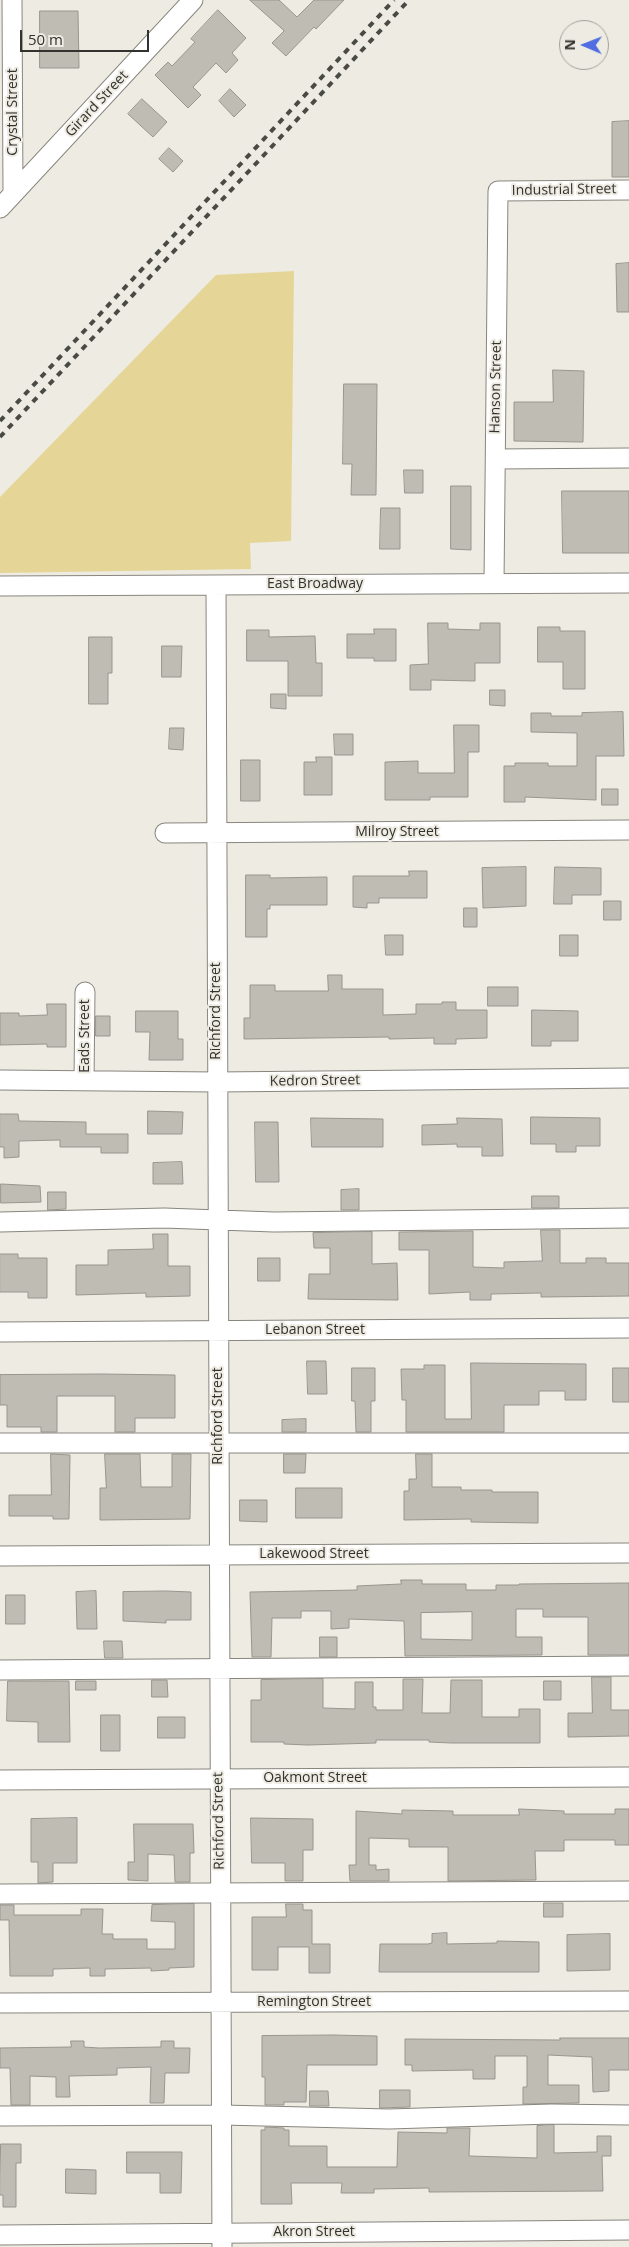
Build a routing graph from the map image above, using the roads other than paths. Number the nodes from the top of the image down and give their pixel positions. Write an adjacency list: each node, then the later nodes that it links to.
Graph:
1 (12, 0): 5 (street, Crystal Street)
2 (194, 0): 5 (street, Girard Street)
3 (629, 190): 4 (street, Industrial Street)
4 (498, 191): 8 (street, Hanson Street)
5 (13, 194): 6 (street, Girard Street)
6 (0, 208)
7 (629, 458): 8 (street)
8 (496, 459): 9 (street, Hanson Street)
9 (494, 583): 10 (street, East Broadway); 11 (street, East Broadway)
10 (629, 583)
11 (216, 585): 12 (street, East Broadway); 15 (street, Richford Street)
12 (0, 586)
13 (629, 830): 15 (street, Milroy Street)
14 (165, 833): 15 (street, Milroy Street)
15 (216, 833): 20 (street, Richford Street)
16 (85, 992): 19 (street, Eads Street)
17 (629, 1078): 20 (street, Kedron Street)
18 (0, 1080): 19 (street, Kedron Street)
19 (84, 1081): 20 (street, Kedron Street)
20 (216, 1082): 22 (street, Richford Street)
21 (629, 1218): 22 (street)
22 (217, 1219): 23 (street); 25 (street, Richford Street)
23 (0, 1222)
24 (629, 1328): 25 (street, Lebanon Street)
25 (217, 1331): 26 (street, Lebanon Street); 28 (street, Richford Street)
26 (0, 1332)
27 (0, 1443): 28 (street)
28 (218, 1443): 29 (street); 31 (street, Richford Street)
29 (629, 1443)
30 (629, 1553): 31 (street, Lakewood Street)
31 (219, 1554): 32 (street, Lakewood Street); 34 (street, Richford Street)
32 (0, 1556)
33 (629, 1666): 34 (street)
34 (219, 1667): 35 (street); 37 (street, Richford Street)
35 (0, 1670)
36 (629, 1777): 37 (street, Oakmont Street)
37 (219, 1779): 38 (street, Oakmont Street); 40 (street, Richford Street)
38 (0, 1780)
39 (629, 1891): 40 (street)
40 (220, 1892): 41 (street); 43 (street, Richford Street)
41 (0, 1894)
42 (629, 2001): 43 (street, Remington Street)
43 (221, 2002): 44 (street, Remington Street); 47 (street, Richford Street)
44 (0, 2003)
45 (629, 2115): 47 (street)
46 (0, 2116): 47 (street)
47 (222, 2116): 50 (street, Richford Street)
48 (629, 2230): 50 (street, Akron Street)
49 (0, 2235): 50 (street, Akron Street)
50 (222, 2240)

